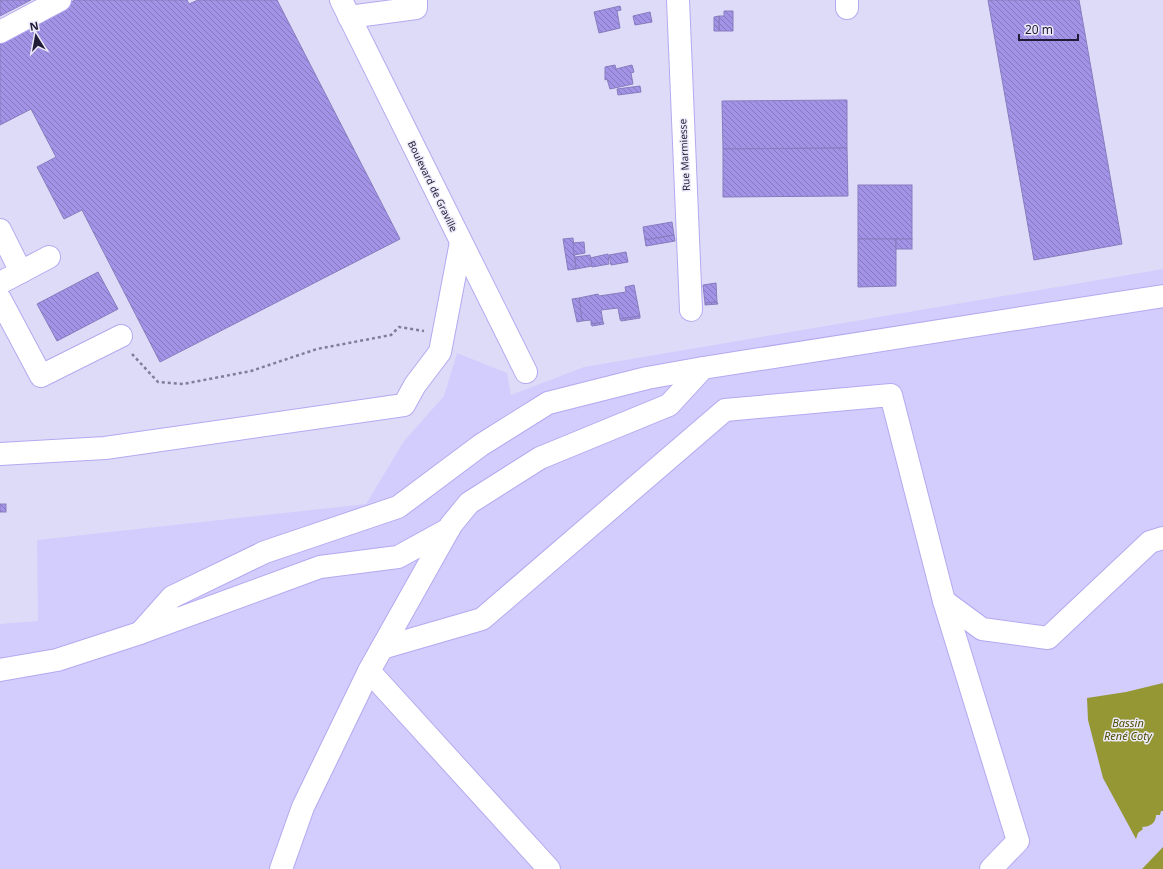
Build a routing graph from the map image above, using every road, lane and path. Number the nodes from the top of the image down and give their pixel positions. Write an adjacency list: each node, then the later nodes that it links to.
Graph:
1 (60, 0): 5 (street)
2 (416, 0): 4 (street)
3 (678, 4): 13 (street, Rue Marmiesse)
4 (345, 8): 7 (street, Boulevard de Graville)
5 (0, 32)
6 (0, 230): 9 (street)
7 (461, 242): 14 (street); 17 (street, Boulevard de Graville)
8 (49, 257): 9 (street)
9 (21, 272): 10 (street)
10 (0, 283)
11 (1163, 296): 16 (street)
12 (0, 299): 15 (street)
13 (691, 310)
14 (445, 330): 15 (path); 18 (street)
15 (121, 336)
16 (703, 368): 19 (street); 22 (street)
17 (526, 372)
18 (0, 454)
19 (449, 529): 22 (street); 23 (street)
20 (1163, 538): 21 (street)
21 (944, 601): 23 (street); 28 (street)
22 (140, 633): 24 (street)
23 (382, 648): 25 (street)
24 (0, 670)
25 (369, 671): 26 (street); 27 (street)
26 (281, 869)
27 (548, 869)
28 (991, 869)

